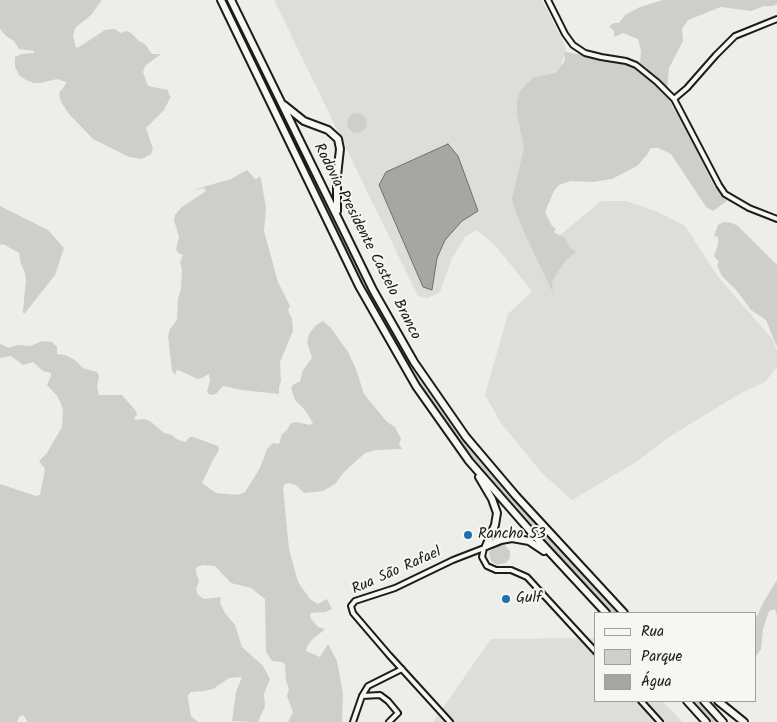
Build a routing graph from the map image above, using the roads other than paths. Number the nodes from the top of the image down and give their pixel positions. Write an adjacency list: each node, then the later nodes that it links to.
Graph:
1 (221, 0): 9 (highway, Rodovia Presidente Castelo Branco)
2 (231, 0): 6 (highway, Rodovia Presidente Castelo Branco)
3 (548, 0): 5 (street)
4 (777, 19): 5 (street)
5 (674, 99): 8 (street)
6 (282, 103): 7 (highway, Rodovia Presidente Castelo Branco); 7 (highway)
7 (337, 215): 13 (highway, Rodovia Presidente Castelo Branco)
8 (777, 219)
9 (469, 462): 10 (highway); 11 (highway, Rodovia Presidente Castelo Branco)
10 (485, 547): 11 (highway); 14 (street); 15 (street, Rua São Rafael)
11 (565, 568): 12 (highway, Rodovia Presidente Castelo Branco)
12 (605, 612)
13 (623, 612)
14 (594, 650)
15 (402, 669): 16 (street); 23 (street, Rua São Rafael)
16 (362, 696): 21 (street); 22 (street)
17 (642, 702): 24 (street)
18 (687, 702): 25 (highway)
19 (705, 702): 26 (highway)
20 (719, 702): 27 (highway)
21 (353, 722)
22 (389, 722)
23 (450, 722)
24 (660, 722)
25 (706, 722)
26 (723, 722)
27 (744, 722)

